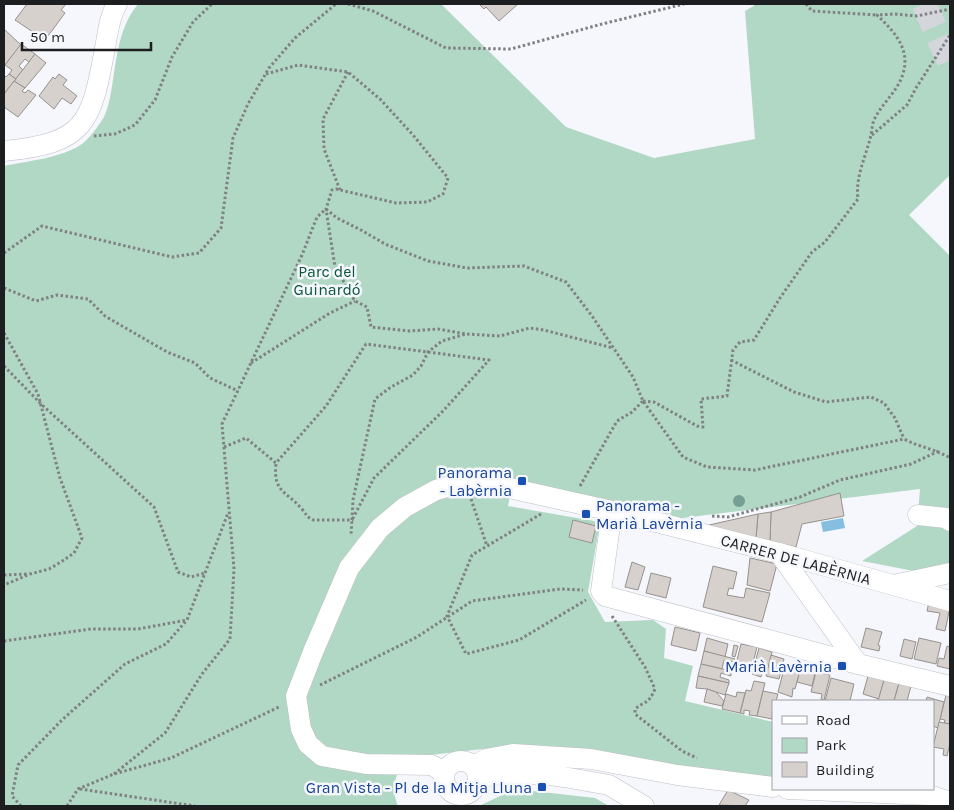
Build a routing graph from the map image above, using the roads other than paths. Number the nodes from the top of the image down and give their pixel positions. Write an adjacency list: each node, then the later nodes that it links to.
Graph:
1 (117, 4): 2 (street)
2 (9, 145)
3 (612, 511): 6 (street, CARRER DE LABÈRNIA); 10 (street); 13 (street, CARRER DE LABÈRNIA)
4 (918, 515): 5 (street)
5 (950, 521)
6 (779, 553): 8 (street, CARRER DE LABÈRNIA); 10 (street)
7 (950, 574): 8 (street)
8 (895, 585): 9 (street, CARRER DE LABÈRNIA)
9 (950, 601)
10 (858, 664): 11 (street)
11 (950, 686)
12 (477, 772): 13 (street); 13 (street); 14 (street); 17 (street)
13 (444, 773)
14 (772, 787)
15 (811, 790): 16 (street)
16 (950, 802)
17 (644, 806)

